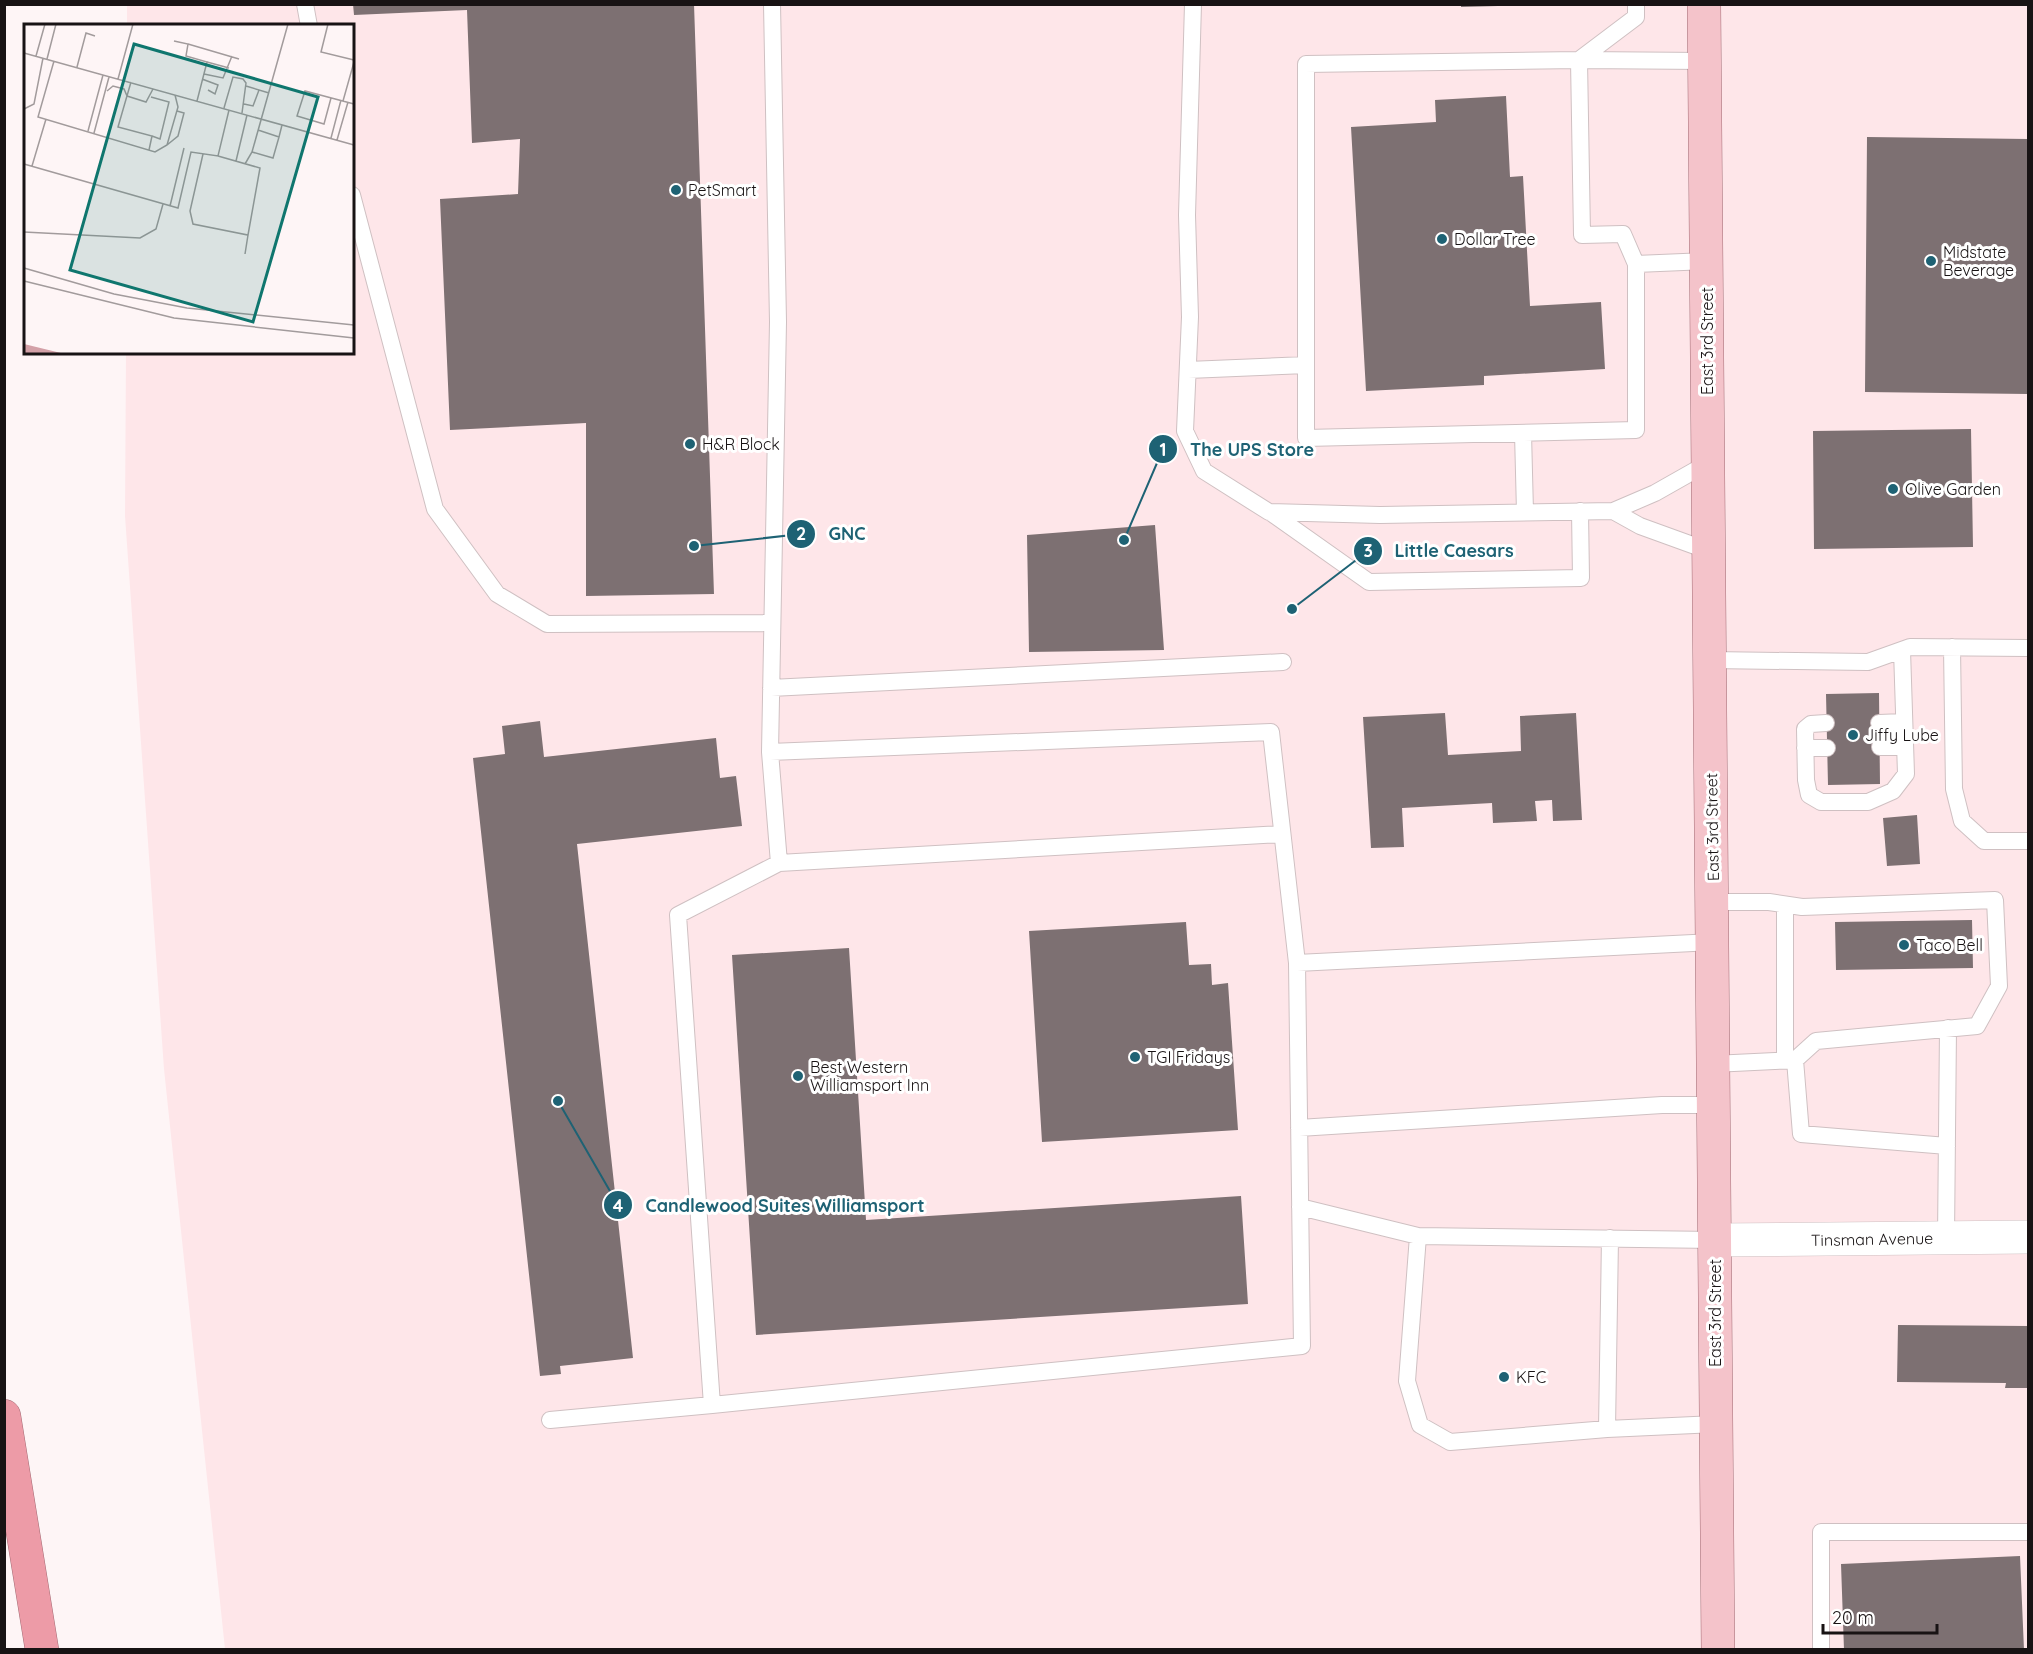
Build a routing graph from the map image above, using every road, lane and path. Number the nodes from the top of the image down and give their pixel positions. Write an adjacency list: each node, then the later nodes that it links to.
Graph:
1 (305, 4): 6 (lane)
2 (772, 4): 21 (lane)
3 (1193, 4): 13 (lane)
4 (1704, 4): 8 (main road, East 3rd Street)
5 (1636, 11): 7 (lane)
6 (309, 24)
7 (1580, 60): 8 (lane); 11 (lane); 12 (lane)
8 (1705, 61): 10 (main road, East 3rd Street)
9 (354, 203): 21 (lane)
10 (1707, 261): 11 (lane); 15 (main road, East 3rd Street)
11 (1636, 264): 14 (lane)
12 (1306, 365): 13 (lane); 14 (lane)
13 (1188, 370): 18 (lane)
14 (1523, 433): 19 (lane)
15 (1708, 463): 17 (lane); 20 (main road, East 3rd Street)
16 (1581, 511): 17 (lane); 18 (lane); 19 (lane)
17 (1613, 511): 20 (lane)
18 (1269, 512): 19 (lane)
19 (1525, 512)
20 (1709, 551): 25 (main road, East 3rd Street)
21 (772, 623): 27 (lane)
22 (1952, 647): 23 (lane); 24 (lane); 37 (lane)
23 (2028, 648)
24 (1902, 650): 25 (lane); 28 (lane)
25 (1710, 660): 39 (main road, East 3rd Street)
26 (1283, 662): 27 (lane)
27 (771, 688): 35 (lane)
28 (1904, 722): 30 (lane); 33 (lane)
29 (1826, 723): 34 (lane)
30 (1879, 723)
31 (1827, 747): 34 (lane)
32 (1880, 747): 33 (lane)
33 (1905, 747): 34 (lane)
34 (1805, 748)
35 (770, 752): 36 (lane); 38 (lane)
36 (1282, 834): 38 (lane); 42 (lane)
37 (2028, 841)
38 (779, 863): 55 (lane)
39 (1712, 902): 40 (lane); 41 (main road, East 3rd Street)
40 (1785, 905): 43 (lane); 44 (lane)
41 (1713, 942): 42 (lane); 45 (main road, East 3rd Street)
42 (1297, 963): 47 (lane)
43 (1948, 1028): 44 (lane); 48 (lane)
44 (1790, 1060): 45 (lane); 48 (lane)
45 (1713, 1064): 46 (main road, East 3rd Street)
46 (1714, 1105): 47 (lane); 54 (main road, East 3rd Street)
47 (1299, 1128): 49 (lane)
48 (1947, 1146): 53 (lane)
49 (1300, 1207): 50 (lane); 55 (lane)
50 (1418, 1236): 52 (lane); 59 (lane)
51 (2028, 1237): 53 (street, Tinsman Avenue)
52 (1610, 1238): 54 (lane); 59 (lane)
53 (1946, 1238): 54 (street, Tinsman Avenue)
54 (1715, 1240): 58 (main road, East 3rd Street)
55 (712, 1405): 57 (lane)
56 (4, 1416): 61 (highway)
57 (550, 1420)
58 (1716, 1424): 59 (lane); 62 (main road, East 3rd Street)
59 (1607, 1430)
60 (2028, 1532): 63 (lane)
61 (42, 1650)
62 (1718, 1650)
63 (1821, 1650)

